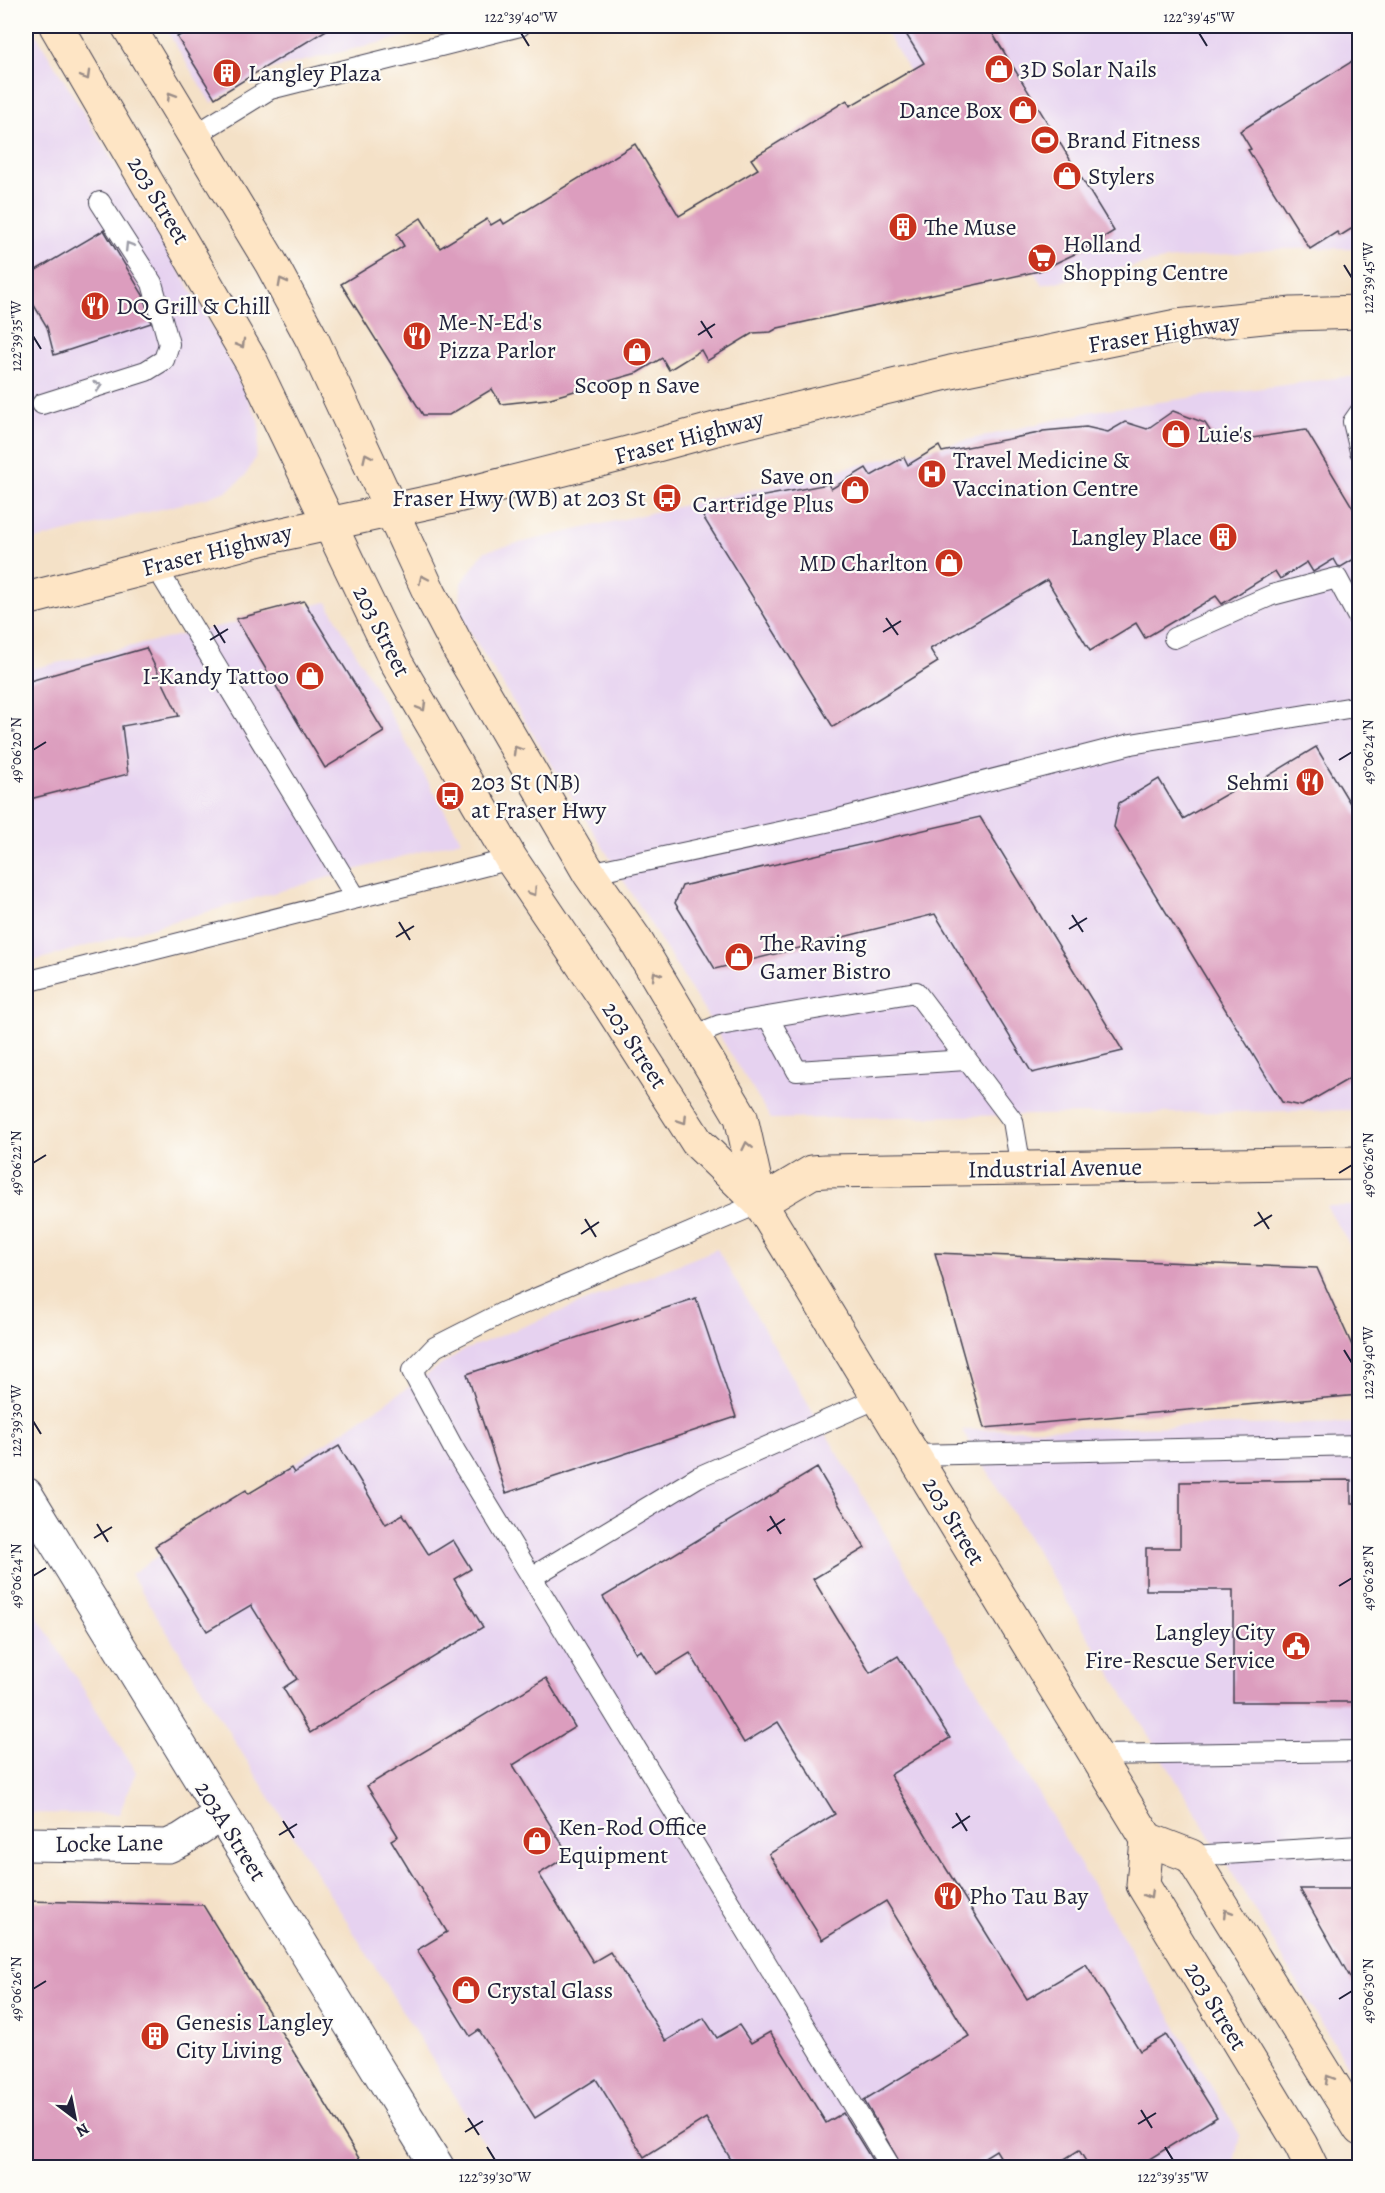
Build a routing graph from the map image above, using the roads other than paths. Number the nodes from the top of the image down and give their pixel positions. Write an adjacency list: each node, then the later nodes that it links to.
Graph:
1 (56, 26): 11 (main road, 203 Street, one-way to 11)
2 (128, 26): 4 (main road, 203 Street, one-way to 2)
3 (520, 26): 4 (lane)
4 (195, 135): 10 (main road, 203 Street, one-way to 4)
5 (100, 202): 7 (lane, one-way to 5)
6 (1359, 312): 10 (main road, Fraser Highway)
7 (42, 404)
8 (1359, 412): 9 (lane)
9 (1359, 451)
10 (391, 511): 11 (main road, Fraser Highway); 18 (main road, 203 Street, one-way to 10)
11 (331, 523): 12 (main road, Fraser Highway); 17 (main road, 203 Street, one-way to 17)
12 (155, 566): 13 (main road, Fraser Highway); 19 (lane)
13 (26, 599)
14 (1359, 621): 15 (lane)
15 (1174, 638)
16 (1359, 716): 18 (lane)
17 (511, 859): 19 (lane); 26 (main road, 203 Street, one-way to 26)
18 (589, 873): 22 (main road, 203 Street, one-way to 18)
19 (357, 898): 20 (lane)
20 (26, 982)
21 (768, 1017): 22 (lane); 23 (lane); 23 (lane)
22 (693, 1036): 26 (main road, 203 Street, one-way to 22)
23 (966, 1060): 25 (lane)
24 (1359, 1163): 25 (main road, Industrial Avenue)
25 (1021, 1168): 26 (main road, Industrial Avenue)
26 (760, 1203): 27 (main road, 203 Street); 31 (lane)
27 (878, 1398): 29 (main road, 203 Street); 31 (lane)
28 (1359, 1445): 29 (lane)
29 (914, 1455): 33 (main road, 203 Street)
30 (26, 1494): 34 (street, 203A Street)
31 (532, 1577): 42 (lane)
32 (1359, 1750): 33 (lane)
33 (1097, 1755): 35 (main road, 203 Street)
34 (221, 1814): 36 (street, Locke Lane); 41 (street, 203A Street)
35 (1147, 1839): 38 (main road); 40 (main road, 203 Street, one-way to 40)
36 (26, 1844)
37 (1359, 1846): 38 (lane)
38 (1191, 1856): 39 (main road, one-way to 38)
39 (1359, 2129)
40 (1301, 2160)
41 (438, 2168)
42 (891, 2168)

